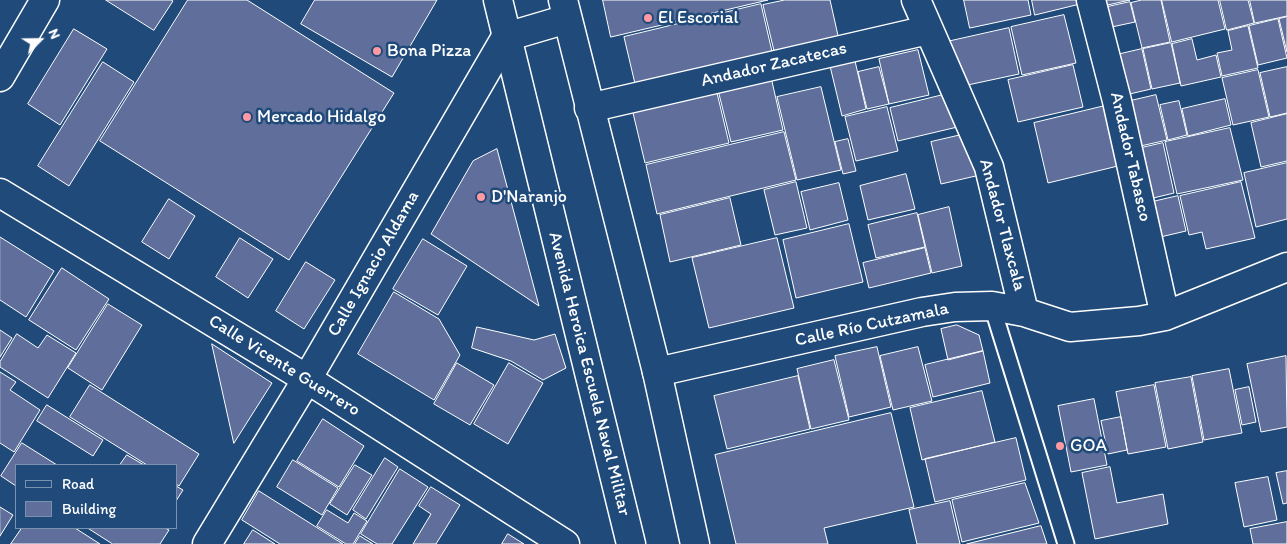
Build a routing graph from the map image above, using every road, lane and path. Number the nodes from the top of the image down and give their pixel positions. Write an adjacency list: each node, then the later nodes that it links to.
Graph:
1 (45, 0): 8 (street)
2 (498, 0): 7 (street, Avenida Heroica Escuela Naval Militar)
3 (916, 0): 6 (street)
4 (1091, 0): 14 (street, Andador Tabasco)
5 (565, 9): 7 (street); 9 (street)
6 (928, 30): 9 (street, Andador Zacatecas); 13 (street, Andador Tlaxcala)
7 (506, 37): 16 (street, Calle Ignacio Aldama); 19 (street, Avenida Heroica Escuela Naval Militar)
8 (0, 77)
9 (590, 108): 15 (street)
10 (0, 193): 16 (street, Calle Vicente Guerrero)
11 (1287, 267): 14 (street, Calle Río Cutzamala)
12 (992, 306): 13 (street, Calle Río Cutzamala); 15 (street, Calle Río Cutzamala); 21 (lane, Andador Tlaxcala)
13 (1024, 312): 14 (street, Calle Río Cutzamala)
14 (1166, 316)
15 (657, 372): 20 (street)
16 (307, 379): 17 (street, Calle Ignacio Aldama); 18 (street, Calle Vicente Guerrero)
17 (207, 544)
18 (566, 544)
19 (631, 544)
20 (695, 544)
21 (1066, 544)

